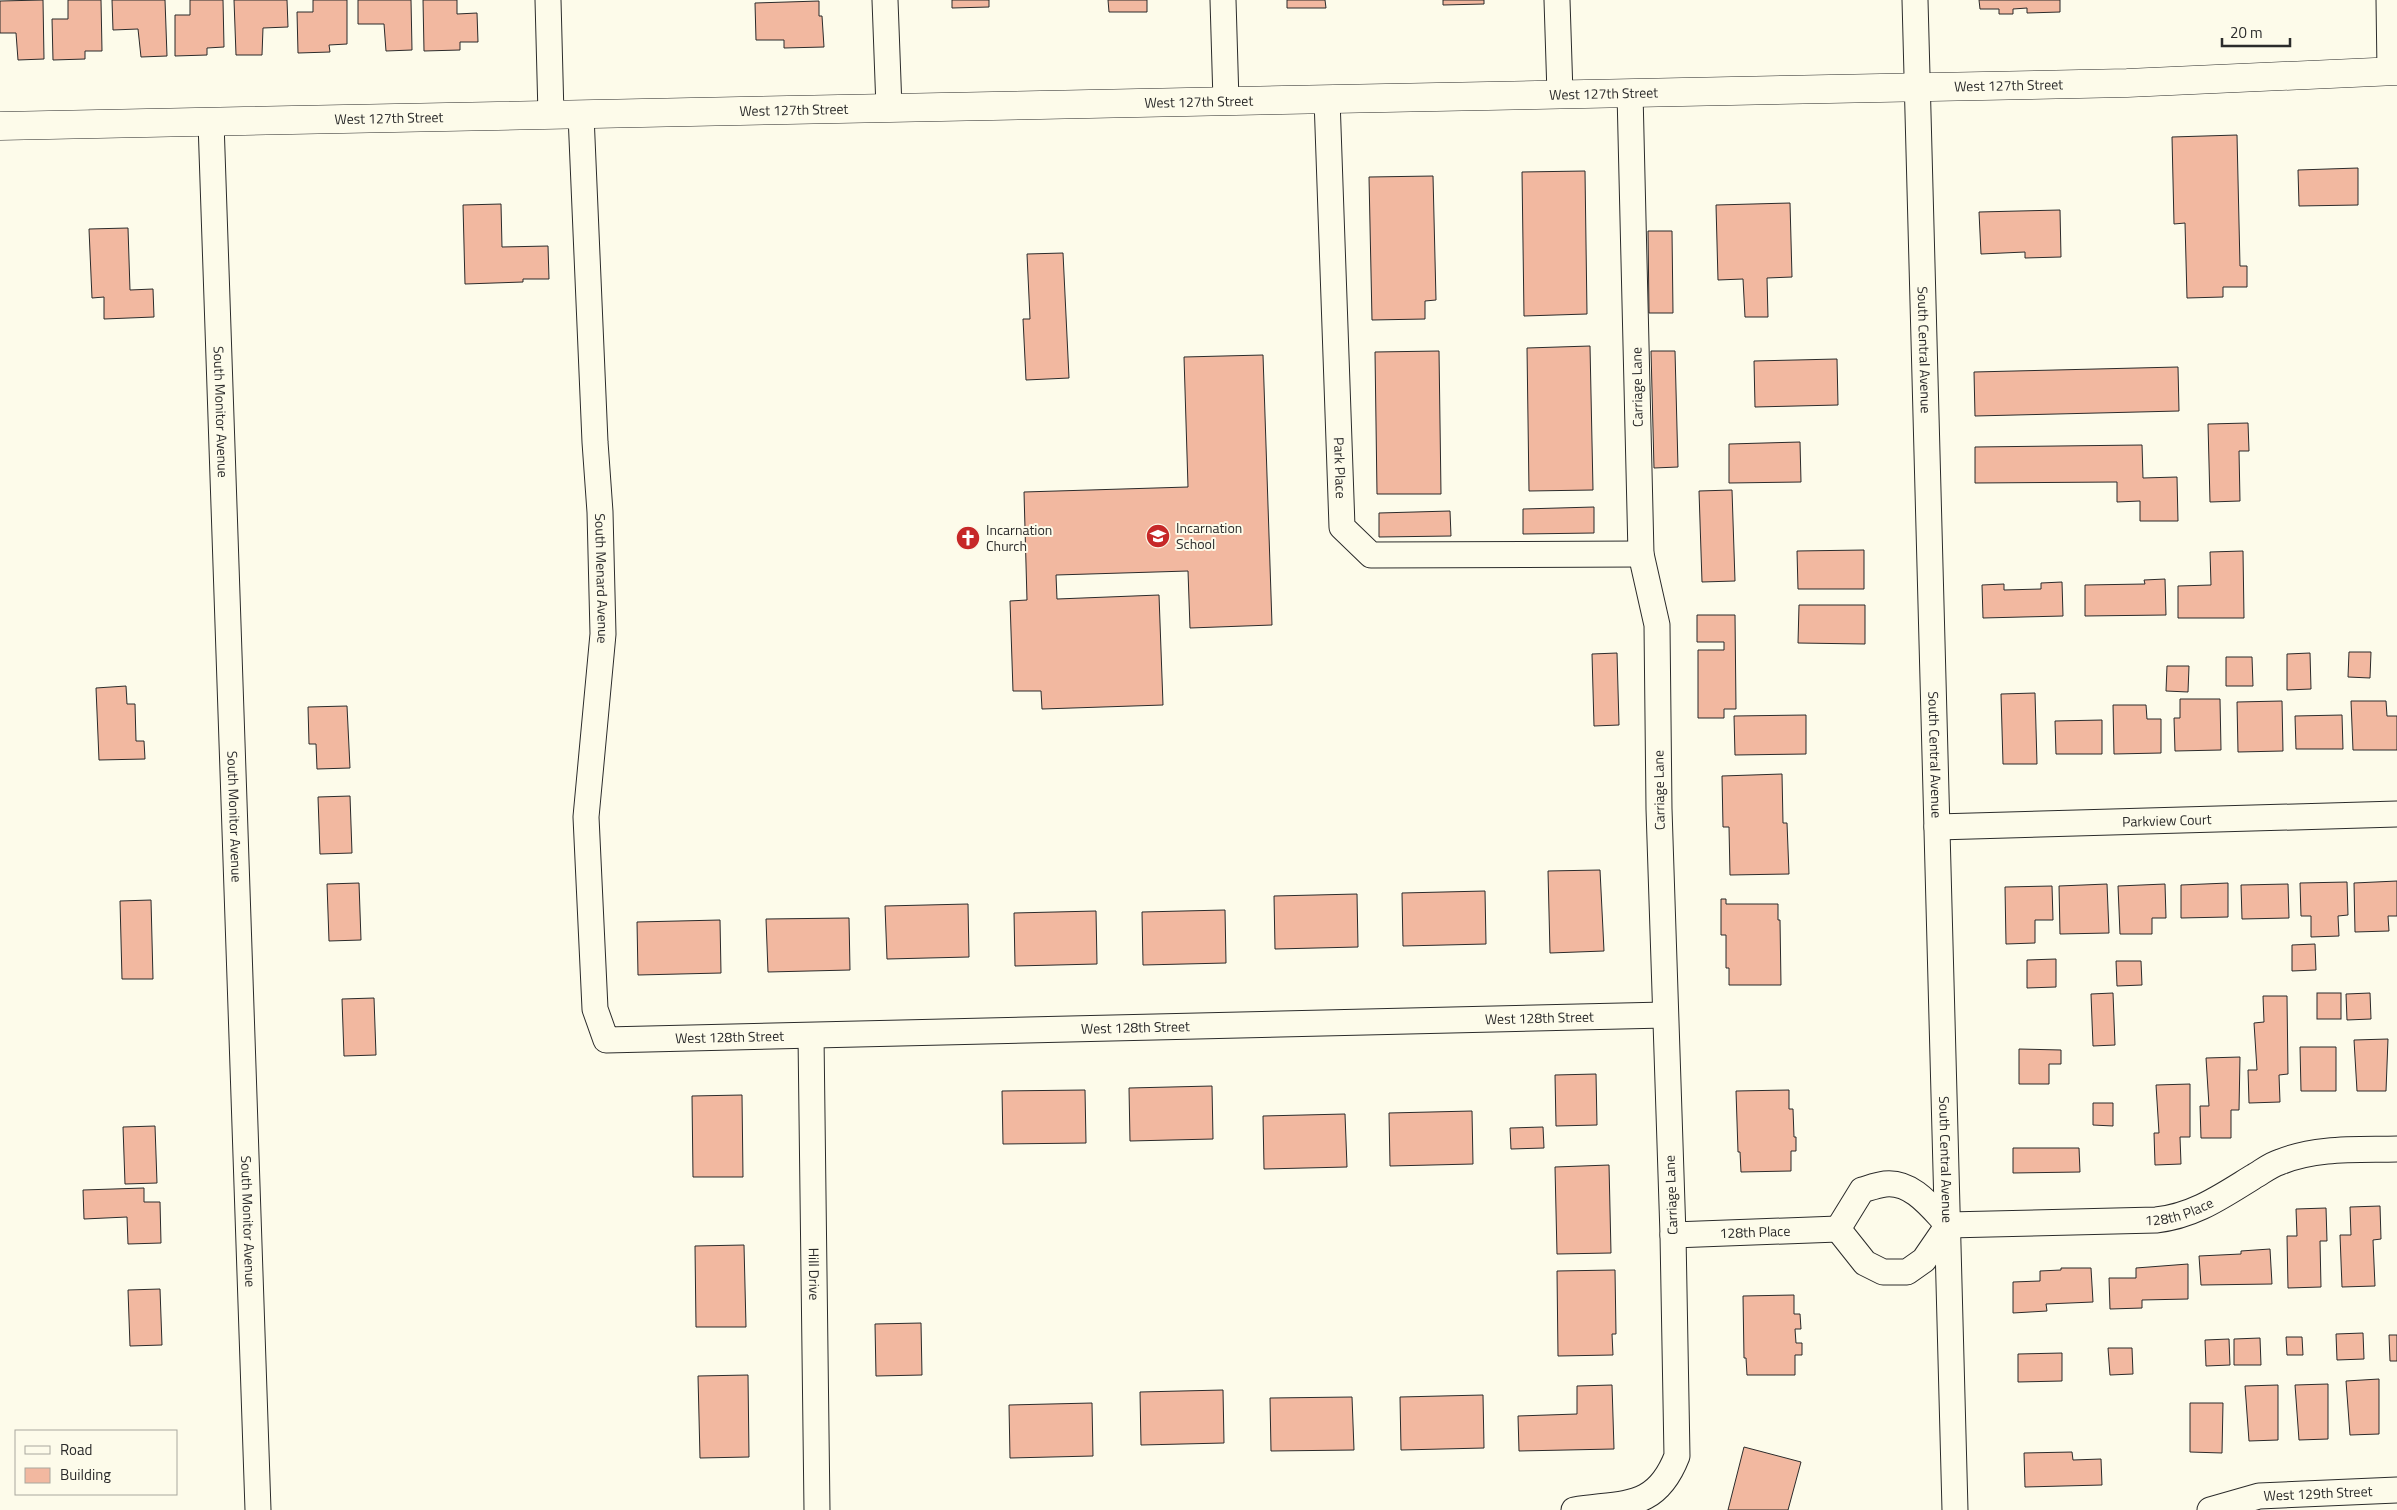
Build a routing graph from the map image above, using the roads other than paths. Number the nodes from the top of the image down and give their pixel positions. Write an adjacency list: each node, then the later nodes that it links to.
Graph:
1 (548, 0): 14 (street)
2 (885, 0): 13 (street)
3 (1223, 0): 12 (street)
4 (1557, 0): 10 (street)
5 (1915, 0): 8 (street, South Central Avenue)
6 (2388, 0): 7 (street)
7 (2394, 71): 8 (main road, West 127th Street)
8 (1917, 87): 9 (main road, West 127th Street); 20 (street, South Central Avenue)
9 (1630, 93): 10 (main road, West 127th Street); 18 (street, Carriage Lane)
10 (1560, 94): 11 (main road, West 127th Street)
11 (1327, 99): 12 (main road, West 127th Street); 18 (street, Park Place)
12 (1226, 101): 13 (main road, West 127th Street)
13 (889, 108): 15 (main road, West 127th Street)
14 (551, 115): 15 (main road, West 127th Street); 16 (main road, West 127th Street)
15 (581, 115): 23 (street, South Menard Avenue)
16 (211, 122): 17 (main road, West 127th Street); 29 (street, South Monitor Avenue)
17 (0, 126)
18 (1641, 554): 21 (street, Carriage Lane)
19 (2397, 814): 20 (street, Parkview Court)
20 (1937, 826): 25 (street, South Central Avenue)
21 (1664, 1014): 22 (street, West 128th Street); 27 (street, Carriage Lane)
22 (811, 1036): 23 (street, West 128th Street); 30 (street, Hill Drive)
23 (606, 1040)
24 (2397, 1149): 25 (street, 128th Place)
25 (1948, 1225): 26 (street); 26 (street); 32 (street, South Central Avenue)
26 (1838, 1229): 27 (street, 128th Place)
27 (1673, 1234): 31 (street, Carriage Lane)
28 (2397, 1490): 33 (street, West 129th Street)
29 (258, 1510)
30 (817, 1510)
31 (1574, 1510)
32 (1955, 1510)
33 (2210, 1510)

